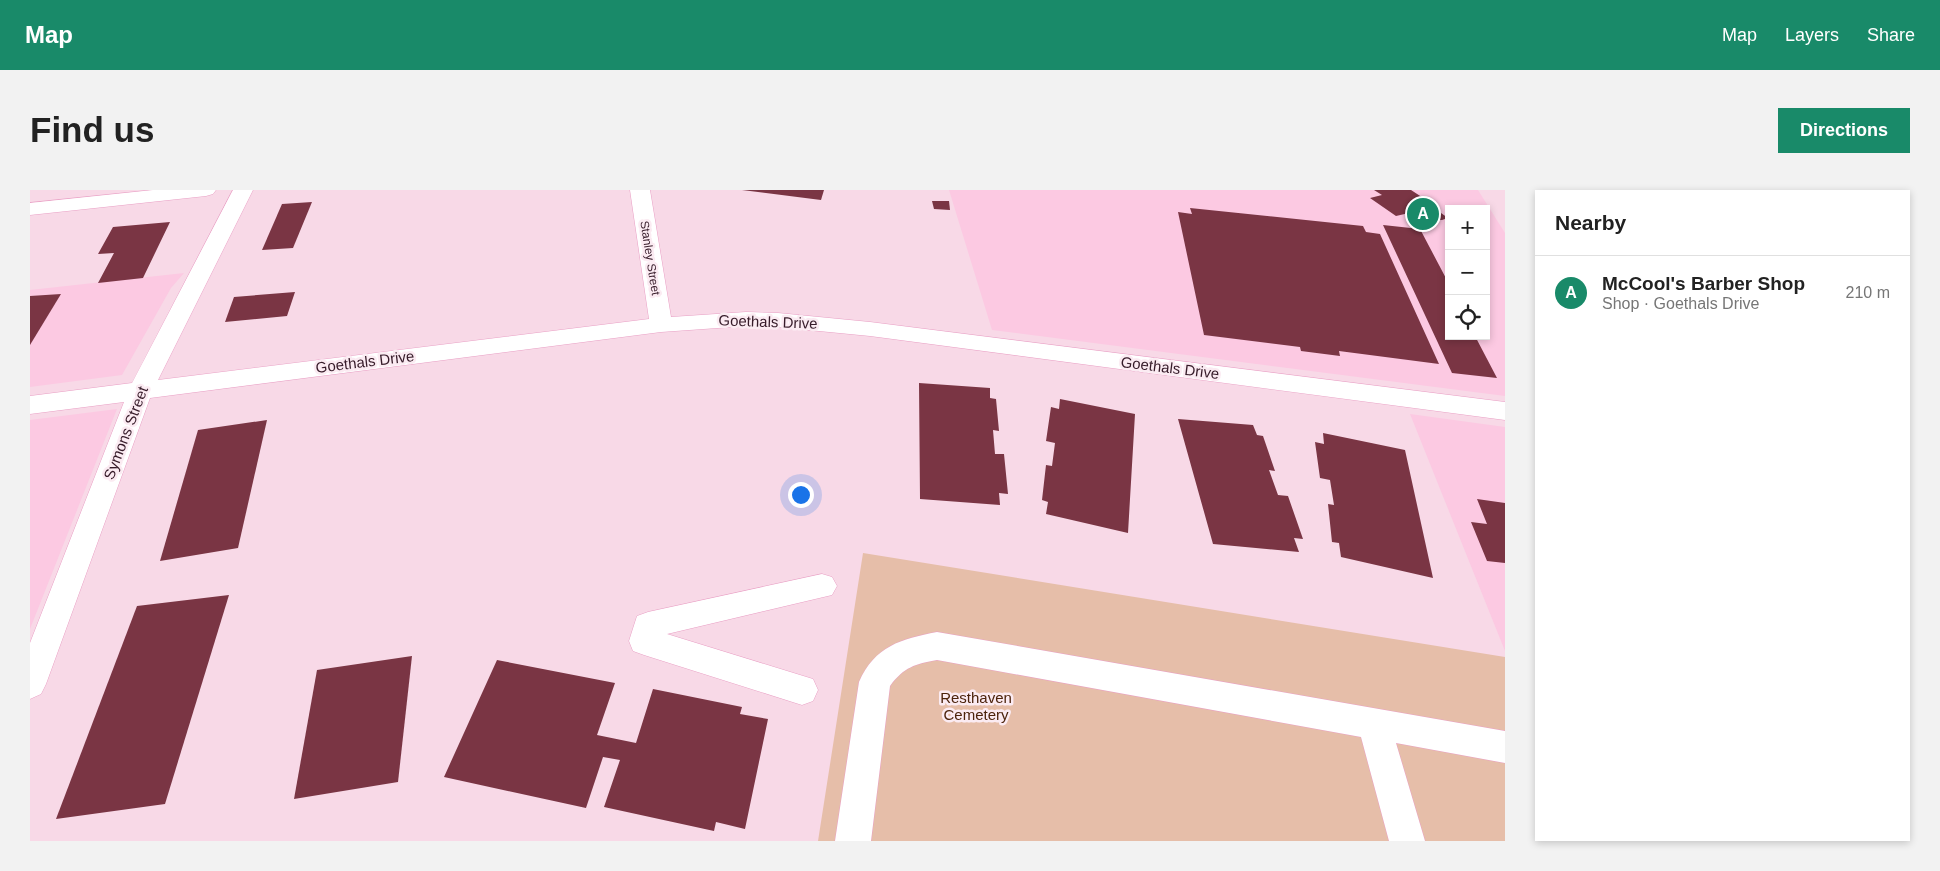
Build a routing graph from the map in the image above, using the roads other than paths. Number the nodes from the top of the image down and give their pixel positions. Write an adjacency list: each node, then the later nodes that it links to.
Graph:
1 (206, 190): 4 (street)
2 (243, 190): 6 (street, Symons Street)
3 (640, 190): 5 (street, Stanley Street)
4 (30, 209)
5 (661, 325): 6 (street, Goethals Drive); 8 (street, Goethals Drive)
6 (141, 390): 7 (street, Goethals Drive); 10 (street, Symons Street)
7 (30, 405)
8 (1505, 411)
9 (822, 586): 11 (street)
10 (30, 684)
11 (802, 690)
12 (1374, 724): 13 (street); 14 (street); 15 (street)
13 (1505, 747)
14 (853, 841)
15 (1407, 841)

